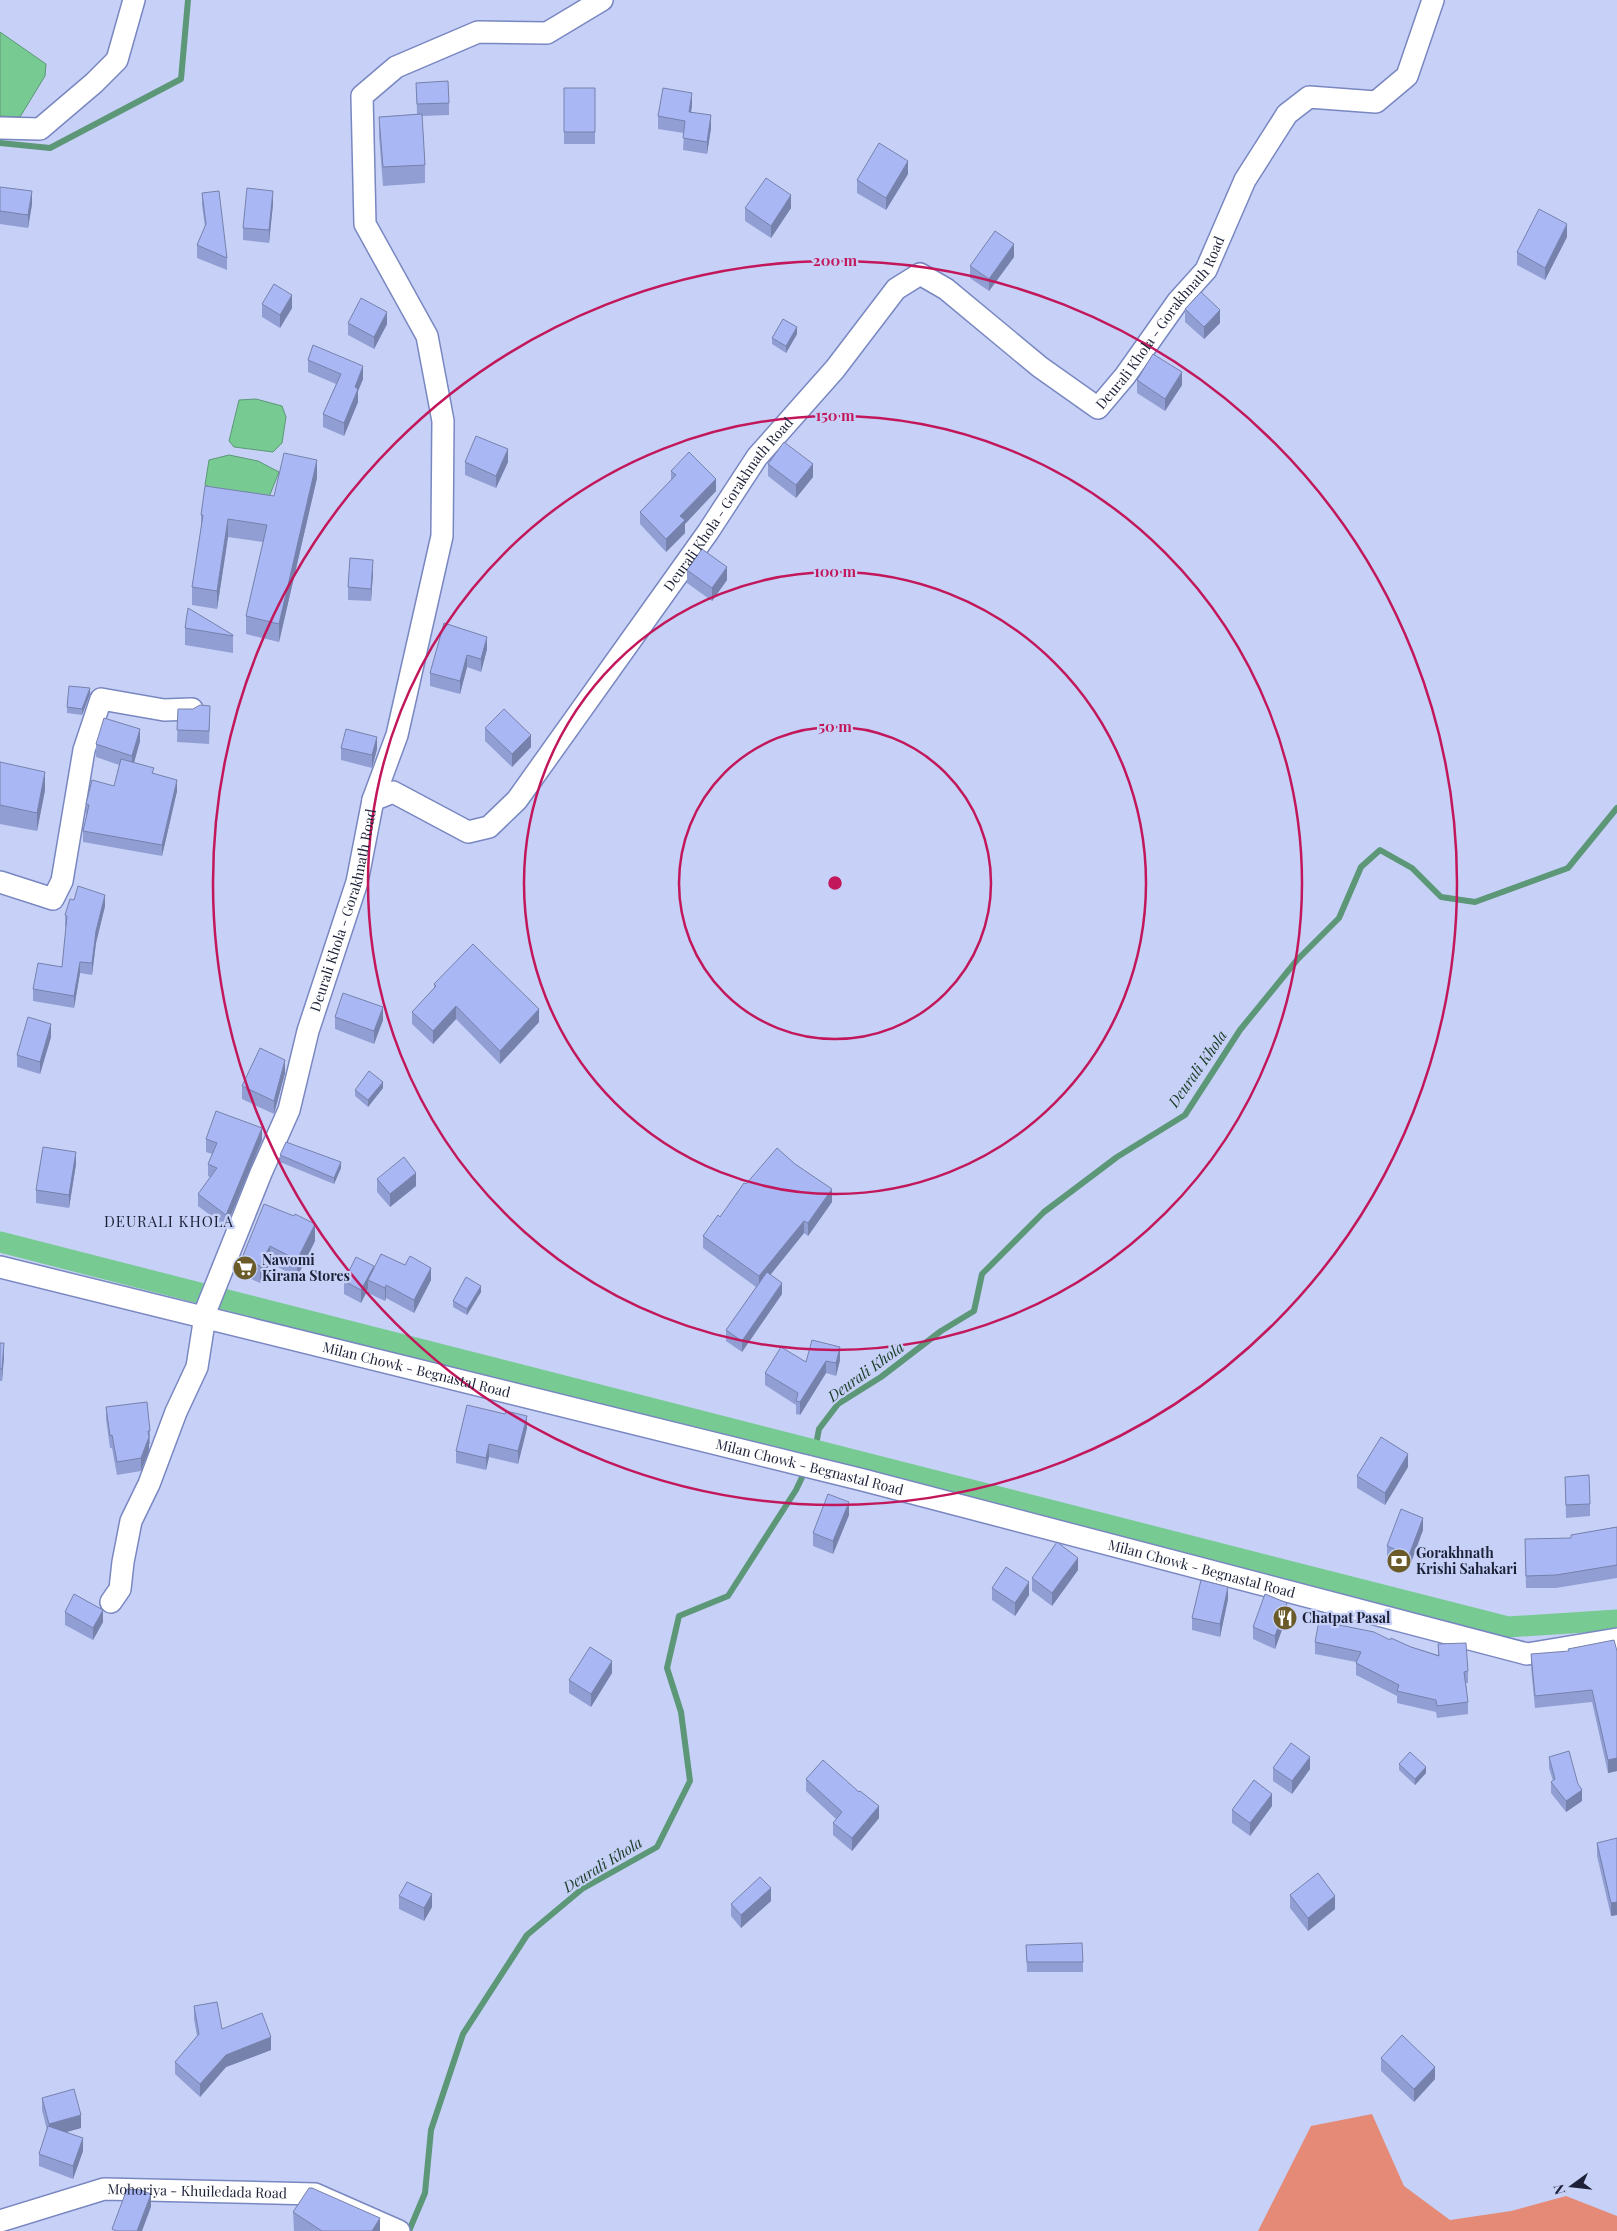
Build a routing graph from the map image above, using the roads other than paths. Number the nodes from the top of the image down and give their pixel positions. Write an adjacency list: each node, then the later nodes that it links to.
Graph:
1 (134, 0): 4 (street)
2 (602, 0): 6 (street)
3 (1433, 0): 6 (street, Deurali Khola - Gorakhnath Road)
4 (0, 128)
5 (192, 709): 7 (street)
6 (373, 800): 9 (street, Deurali Khola - Gorakhnath Road)
7 (0, 882)
8 (0, 1267): 9 (street, Milan Chowk - Begnastal Road)
9 (205, 1314): 10 (street, Deurali Khola - Gorakhnath Road); 11 (street, Milan Chowk - Begnastal Road)
10 (111, 1602)
11 (1617, 1639)
12 (0, 2220): 13 (street, Mohoriya - Khuiledada Road)
13 (396, 2230)

